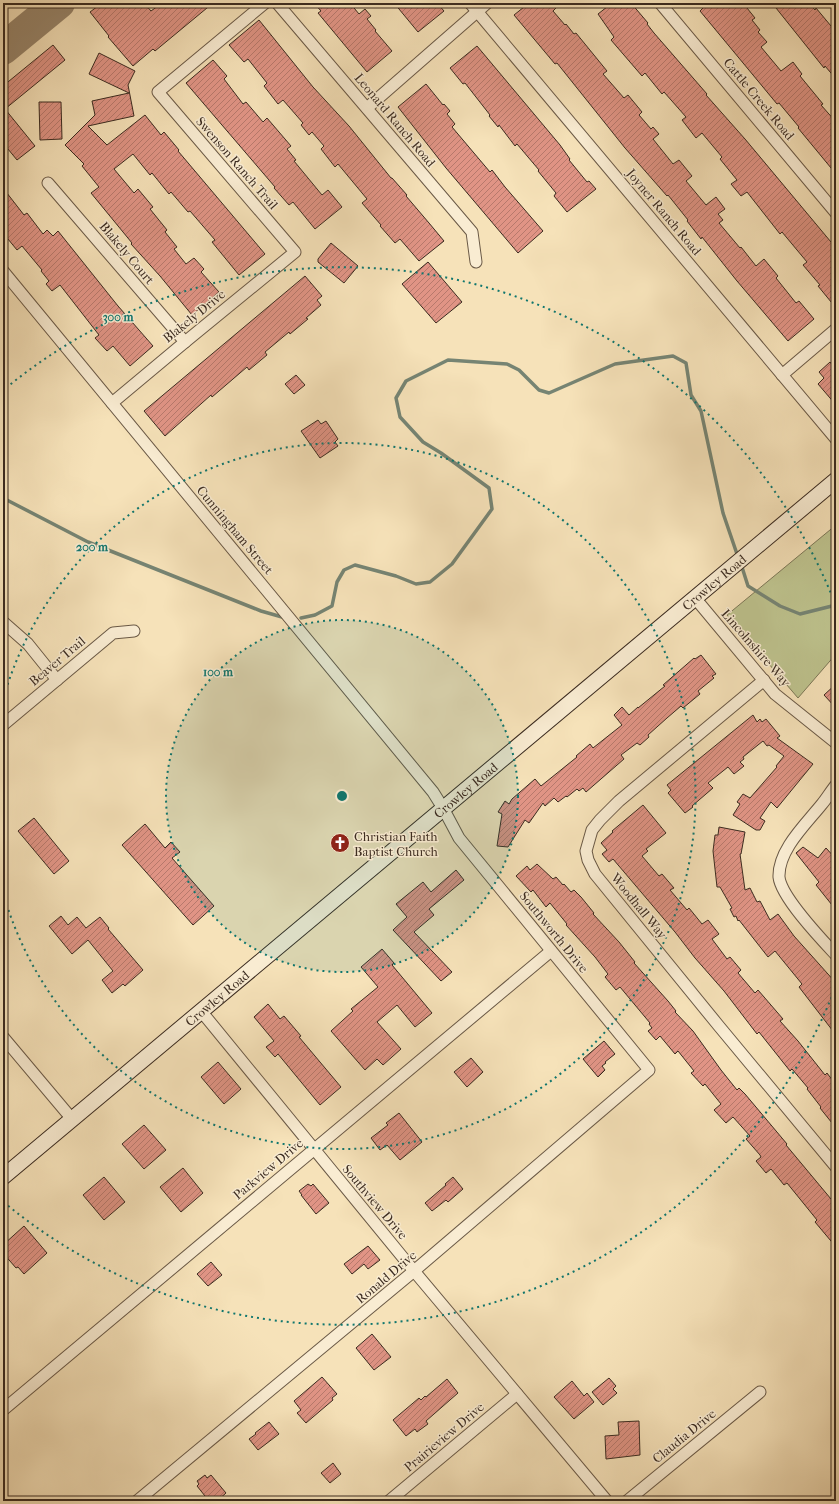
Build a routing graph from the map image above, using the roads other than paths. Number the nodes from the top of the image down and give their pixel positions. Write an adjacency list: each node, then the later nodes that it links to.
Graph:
1 (265, 3): 9 (street, Swenson Ranch Trail)
2 (277, 3): 6 (street, Leonard Ranch Road)
3 (487, 3): 5 (street)
4 (660, 3): 8 (street, Cattle Creek Road)
5 (474, 7): 6 (street); 14 (street, Joyner Ranch Road)
6 (366, 108): 10 (street, Leonard Ranch Road)
7 (48, 182): 13 (street, Blakely Court)
8 (836, 213)
9 (295, 252): 13 (street, Blakely Drive)
10 (476, 262)
11 (3, 271): 15 (street, Cunningham Street)
12 (836, 329): 14 (street)
13 (184, 342): 15 (street, Blakely Drive)
14 (782, 375): 16 (street, Joyner Ranch Road)
15 (112, 403): 26 (street, Cunningham Street)
16 (836, 439)
17 (836, 480): 18 (main road, Crowley Road)
18 (695, 598): 22 (street, Lincolnshire Way); 26 (main road, Crowley Road)
19 (3, 622): 21 (street)
20 (134, 631): 21 (street, Beaver Trail)
21 (57, 680): 23 (street, Beaver Trail)
22 (764, 680): 24 (street, Lincolnshire Way); 34 (street, Woodhall Way)
23 (3, 725)
24 (836, 743)
25 (836, 785): 28 (street)
26 (444, 808): 27 (street, Southworth Drive); 29 (main road, Crowley Road)
27 (551, 951): 31 (street, Southworth Drive); 33 (street, Parkview Drive)
28 (836, 955)
29 (201, 1011): 32 (main road, Crowley Road); 33 (street, Southview Drive)
30 (3, 1036): 32 (street)
31 (649, 1070): 36 (street, Ronald Drive)
32 (72, 1119): 35 (main road, Crowley Road)
33 (314, 1150): 36 (street, Southview Drive); 39 (street, Parkview Drive)
34 (836, 1167)
35 (3, 1177)
36 (414, 1272): 38 (street, Southview Drive); 40 (street, Ronald Drive)
37 (760, 1392): 43 (street, Claudia Drive)
38 (517, 1394): 41 (street, Prairieview Drive); 42 (street, Southview Drive)
39 (3, 1410)
40 (137, 1501)
41 (389, 1501)
42 (607, 1501)
43 (627, 1501)

